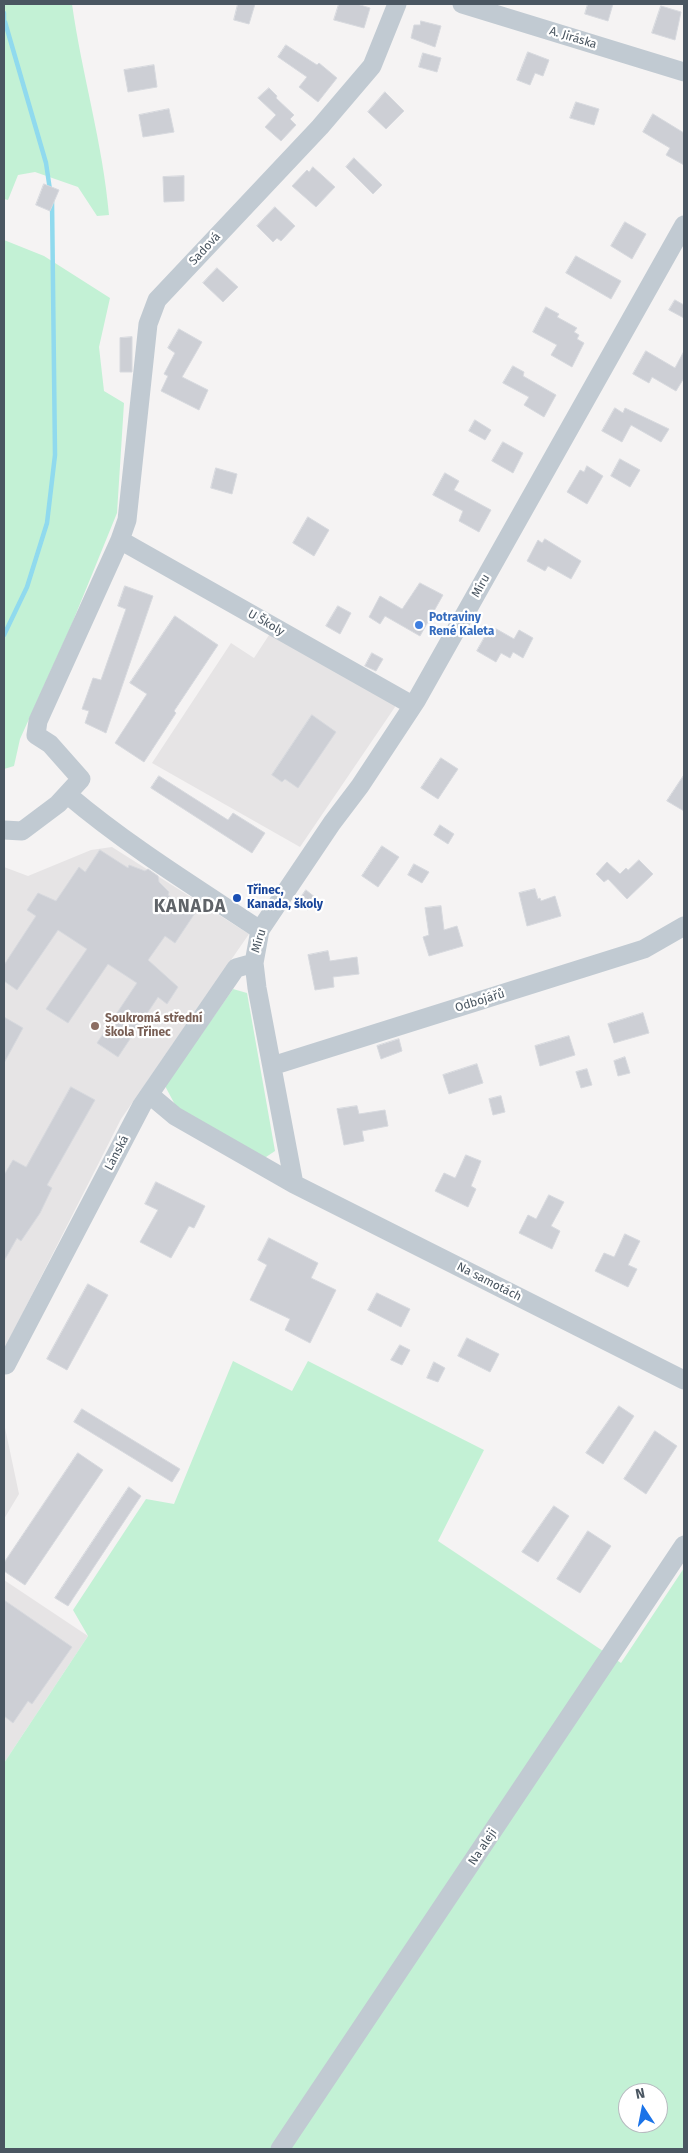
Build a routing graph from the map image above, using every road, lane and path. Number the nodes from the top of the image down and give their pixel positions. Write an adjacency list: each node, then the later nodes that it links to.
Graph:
1 (397, 4): 5 (street, Sadová)
2 (462, 4): 3 (street, A. Jiráska)
3 (684, 72)
4 (684, 225): 6 (street, Míru)
5 (120, 540): 6 (street, U Školy); 7 (street, Sadová)
6 (412, 705): 10 (street, Míru)
7 (68, 795): 8 (street); 10 (street)
8 (4, 830)
9 (684, 926): 12 (street, Odbojářů)
10 (260, 930): 11 (street, Míru)
11 (254, 963): 12 (street); 13 (street, Lánská)
12 (272, 1066): 14 (street)
13 (150, 1095): 14 (street, Na samotách); 15 (street, Lánská)
14 (294, 1184): 16 (street, Na samotách)
15 (6, 1365)
16 (684, 1380)
17 (684, 1545): 18 (street, Na aleji)
18 (280, 2149)

